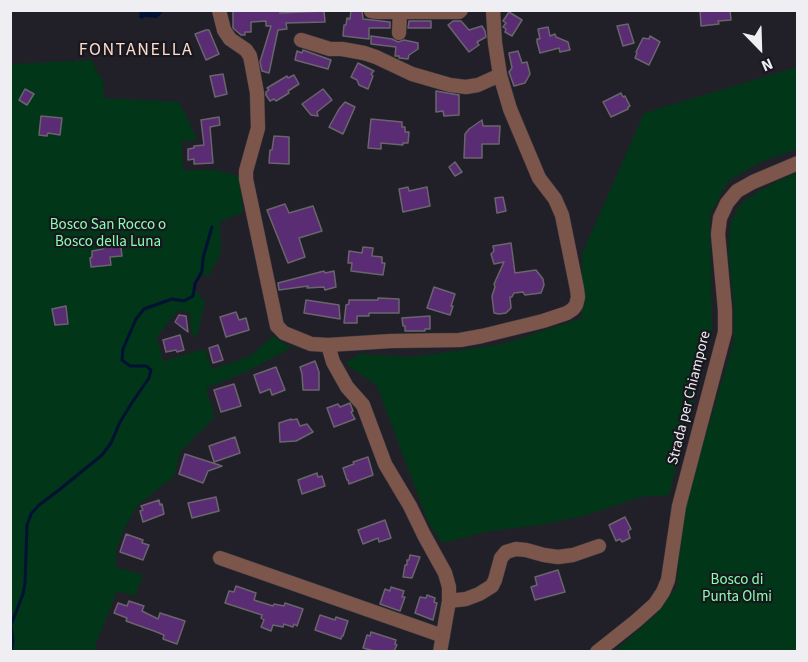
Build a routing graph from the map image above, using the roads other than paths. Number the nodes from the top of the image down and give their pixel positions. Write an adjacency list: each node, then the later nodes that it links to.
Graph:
1 (219, 10): 9 (street)
2 (461, 10): 5 (street)
3 (493, 10): 10 (street)
4 (371, 11): 5 (street)
5 (400, 12): 6 (street)
6 (399, 33)
7 (301, 40): 10 (street)
8 (256, 42): 9 (street)
9 (250, 56): 12 (street)
10 (500, 75): 12 (street)
11 (798, 163): 18 (street, Strada per Chiampore)
12 (328, 345): 15 (street)
13 (599, 546): 15 (street)
14 (220, 558): 16 (street)
15 (449, 601): 16 (street)
16 (442, 636): 17 (street)
17 (440, 651)
18 (597, 651)

